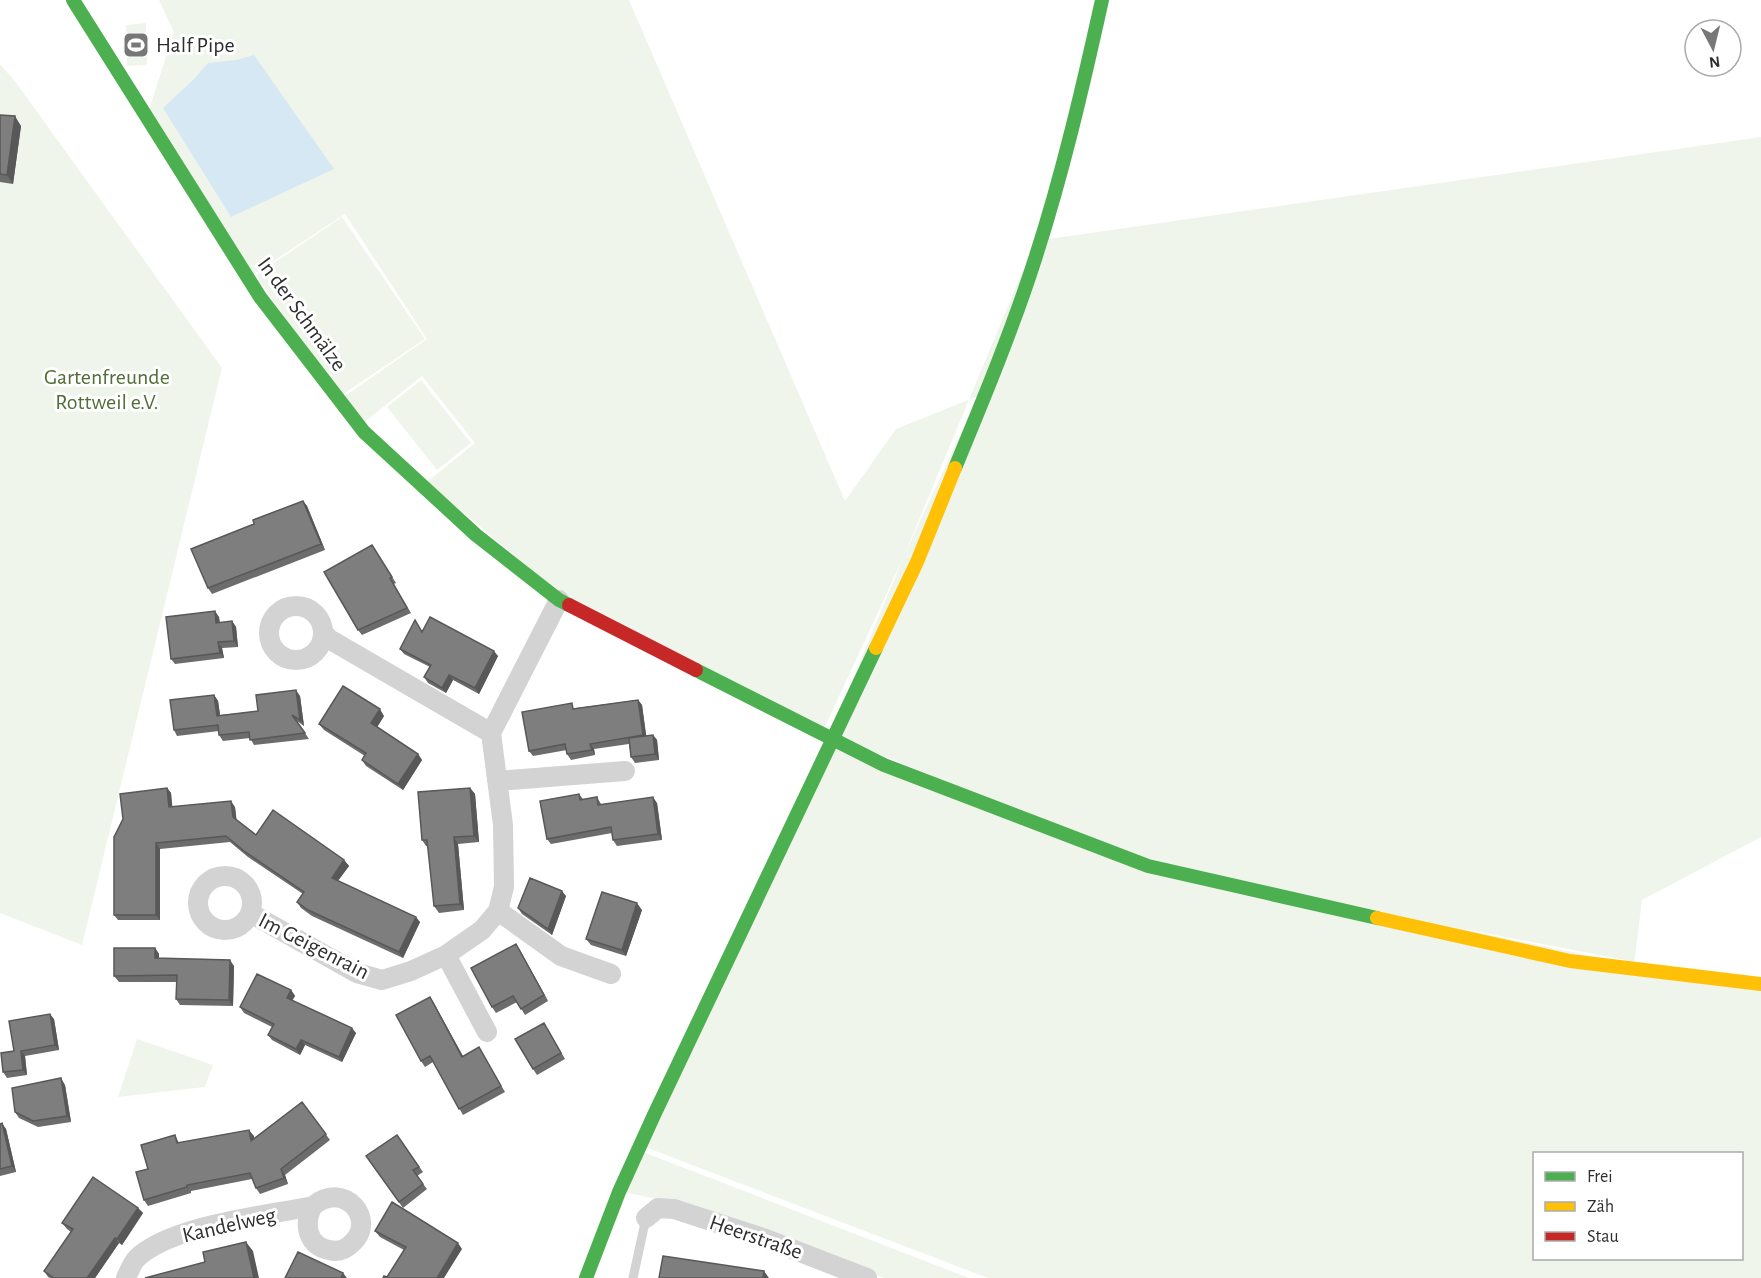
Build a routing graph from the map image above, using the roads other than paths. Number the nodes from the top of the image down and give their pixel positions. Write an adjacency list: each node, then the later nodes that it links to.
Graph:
1 (73, 0): 3 (street, In der Schmälze)
2 (1102, 0): 17 (street)
3 (559, 600): 5 (street); 12 (street, In der Schmälze)
4 (324, 633): 5 (street)
5 (491, 733): 7 (street)
6 (625, 771): 7 (street)
7 (497, 781): 8 (street)
8 (498, 911): 10 (street, Im Geigenrain); 11 (street)
9 (250, 913): 10 (street, Im Geigenrain)
10 (446, 955): 13 (street)
11 (611, 974)
12 (1761, 984)
13 (487, 1032)
14 (313, 1206): 16 (street, Kandelweg)
15 (646, 1218): 18 (lane); 19 (street, Heerstraße)
16 (126, 1278)
17 (586, 1278)
18 (633, 1278)
19 (867, 1278)

